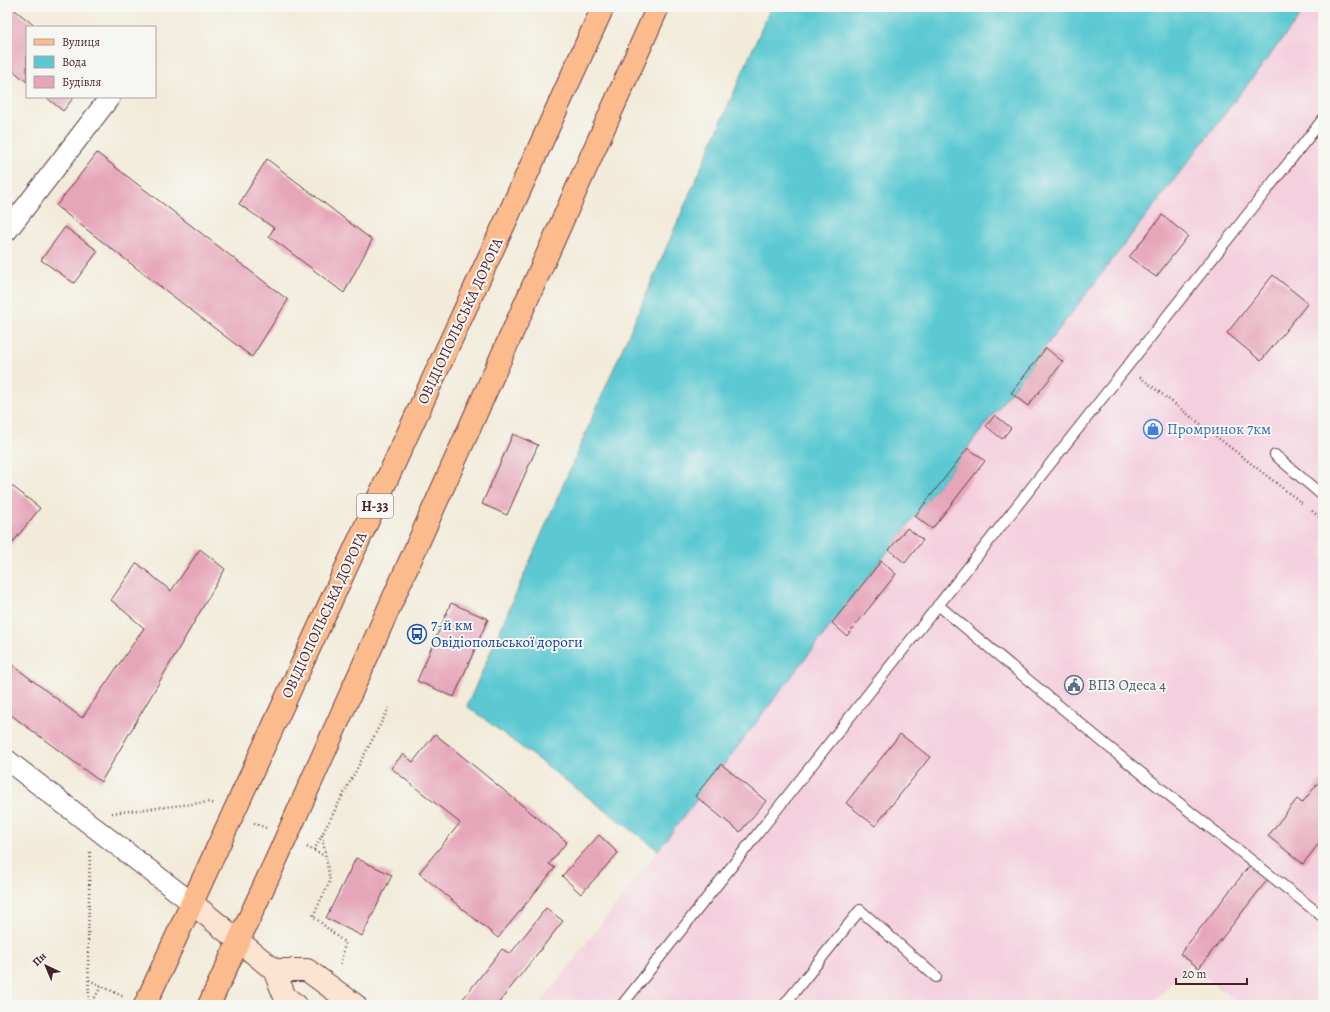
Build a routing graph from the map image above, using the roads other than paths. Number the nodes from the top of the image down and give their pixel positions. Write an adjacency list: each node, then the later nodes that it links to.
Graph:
1 (603, 7): 10 (main road, ОВІДІОПОЛЬСЬКА ДОРОГА / Н-33)
2 (658, 7): 12 (main road)
3 (109, 98): 5 (street)
4 (1323, 119): 8 (lane)
5 (7, 231)
6 (1275, 456): 7 (lane)
7 (1323, 496)
8 (938, 605): 11 (lane); 19 (lane)
9 (7, 760): 10 (street)
10 (192, 902): 12 (street); 15 (main road, ОВІДІОПОЛЬСЬКА ДОРОГА / Н-33)
11 (1323, 917)
12 (238, 941): 13 (street); 16 (main road)
13 (274, 970): 17 (street); 18 (street)
14 (936, 976): 20 (lane)
15 (137, 1002)
16 (208, 1005)
17 (296, 1005)
18 (354, 1005)
19 (622, 1005)
20 (784, 1005)

